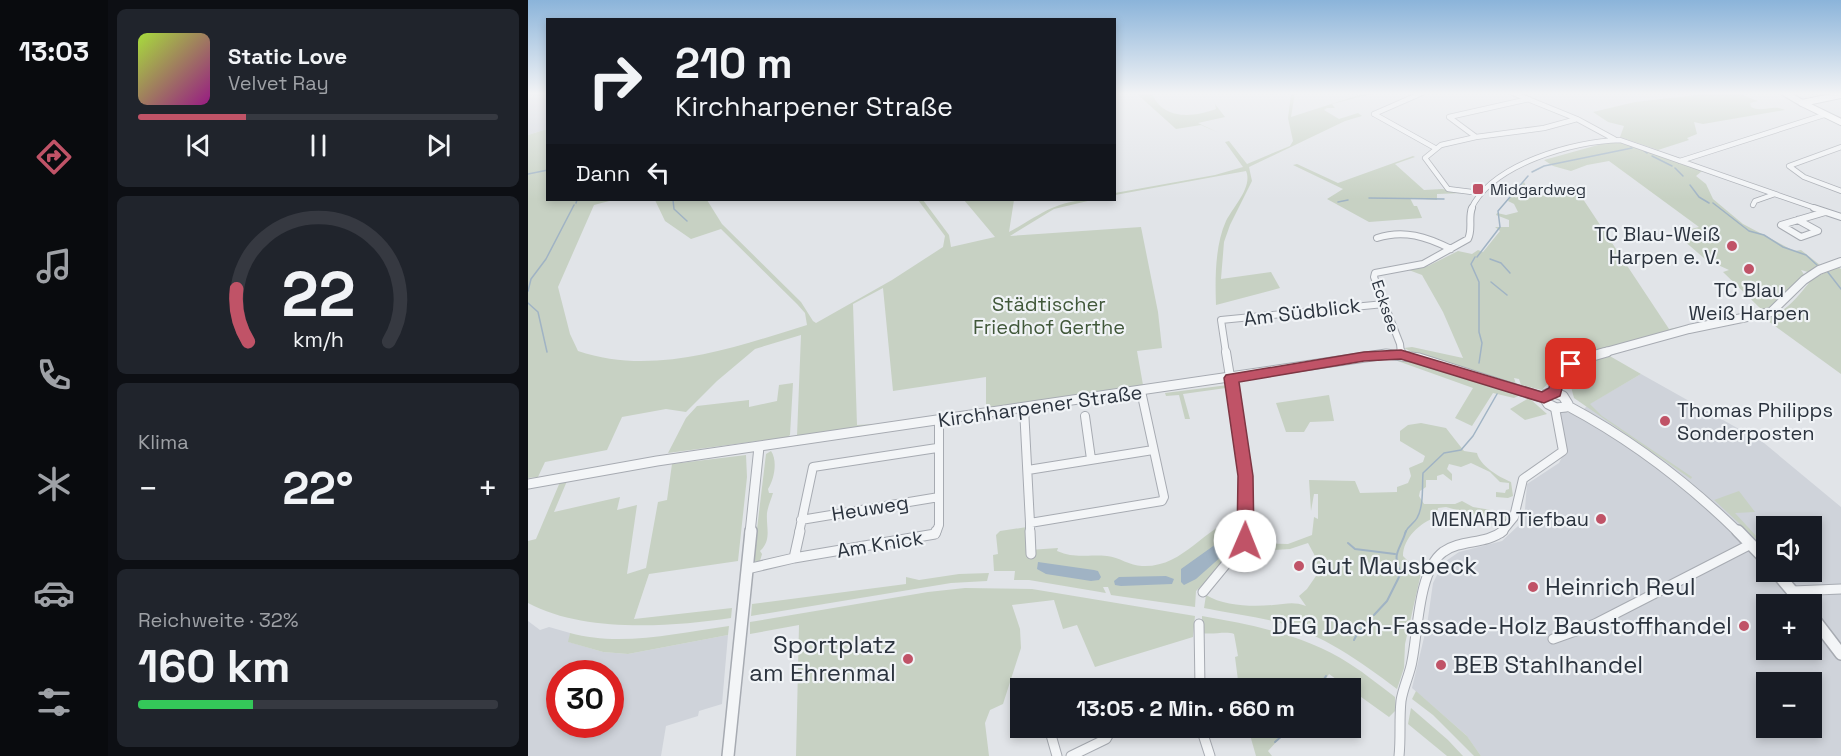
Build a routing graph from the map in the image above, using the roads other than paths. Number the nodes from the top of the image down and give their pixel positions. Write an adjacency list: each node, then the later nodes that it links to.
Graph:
1 (1400, 128): 9 (street)
2 (1465, 128): 6 (street)
3 (1542, 128): 6 (street)
4 (1595, 128): 7 (street)
5 (1782, 128): 10 (street)
6 (1476, 137): 9 (street)
7 (1617, 140): 10 (street); 12 (street)
8 (1841, 147): 11 (street)
9 (1435, 148): 12 (street)
10 (1680, 160): 13 (street)
11 (1841, 191)
12 (1480, 193): 20 (street, Ecksee)
13 (1775, 194): 14 (street); 16 (street)
14 (1753, 205)
15 (1841, 209): 16 (street)
16 (1828, 212): 17 (street); 18 (street)
17 (1841, 217)
18 (1798, 220): 18 (street)
19 (1377, 238): 20 (street)
20 (1451, 249): 22 (street, Ecksee)
21 (1841, 262): 26 (street)
22 (1384, 304): 23 (street, Ecksee); 24 (street, Am Südblick)
23 (1401, 354): 24 (street, Kirchharpener Straße); 27 (street, Kirchharpener Straße)
24 (1231, 378): 25 (street, Kirchharpener Straße); 50 (street)
25 (1141, 391): 29 (street, Kirchharpener Straße); 35 (street)
26 (1555, 393): 27 (street); 28 (street)
27 (1544, 398): 30 (street)
28 (1568, 406): 30 (street); 42 (street)
29 (1024, 408): 32 (street, Kirchharpener Straße); 37 (street)
30 (1555, 408): 64 (street)
31 (1085, 416): 36 (street)
32 (939, 420): 33 (street, Kirchharpener Straße); 34 (street, Am Knick)
33 (759, 447): 38 (street, Kirchharpener Straße); 46 (street)
34 (938, 448): 39 (street, Am Knick); 40 (street)
35 (1153, 450): 36 (street); 41 (street)
36 (1091, 459): 37 (street)
37 (1028, 470): 41 (street)
38 (529, 483)
39 (939, 497): 40 (street, Heuweg); 45 (street, Am Knick)
40 (801, 520): 45 (street)
41 (1030, 524): 44 (street)
42 (1751, 544): 43 (street); 54 (street)
43 (1756, 549)
44 (1031, 554)
45 (794, 558): 46 (street, Am Knick)
46 (747, 568): 60 (street)
47 (1785, 582): 49 (street)
48 (1841, 589): 49 (street)
49 (1793, 591): 51 (street)
50 (1203, 592)
51 (1795, 594)
52 (1199, 624): 56 (street)
53 (1822, 629): 55 (street)
54 (1553, 639)
55 (1841, 654)
56 (1200, 678)
57 (1052, 738): 61 (street)
58 (1107, 738): 62 (street)
59 (1204, 738): 63 (street)
60 (728, 756)
61 (1057, 756)
62 (1071, 756)
63 (1209, 756)
64 (1399, 756)

